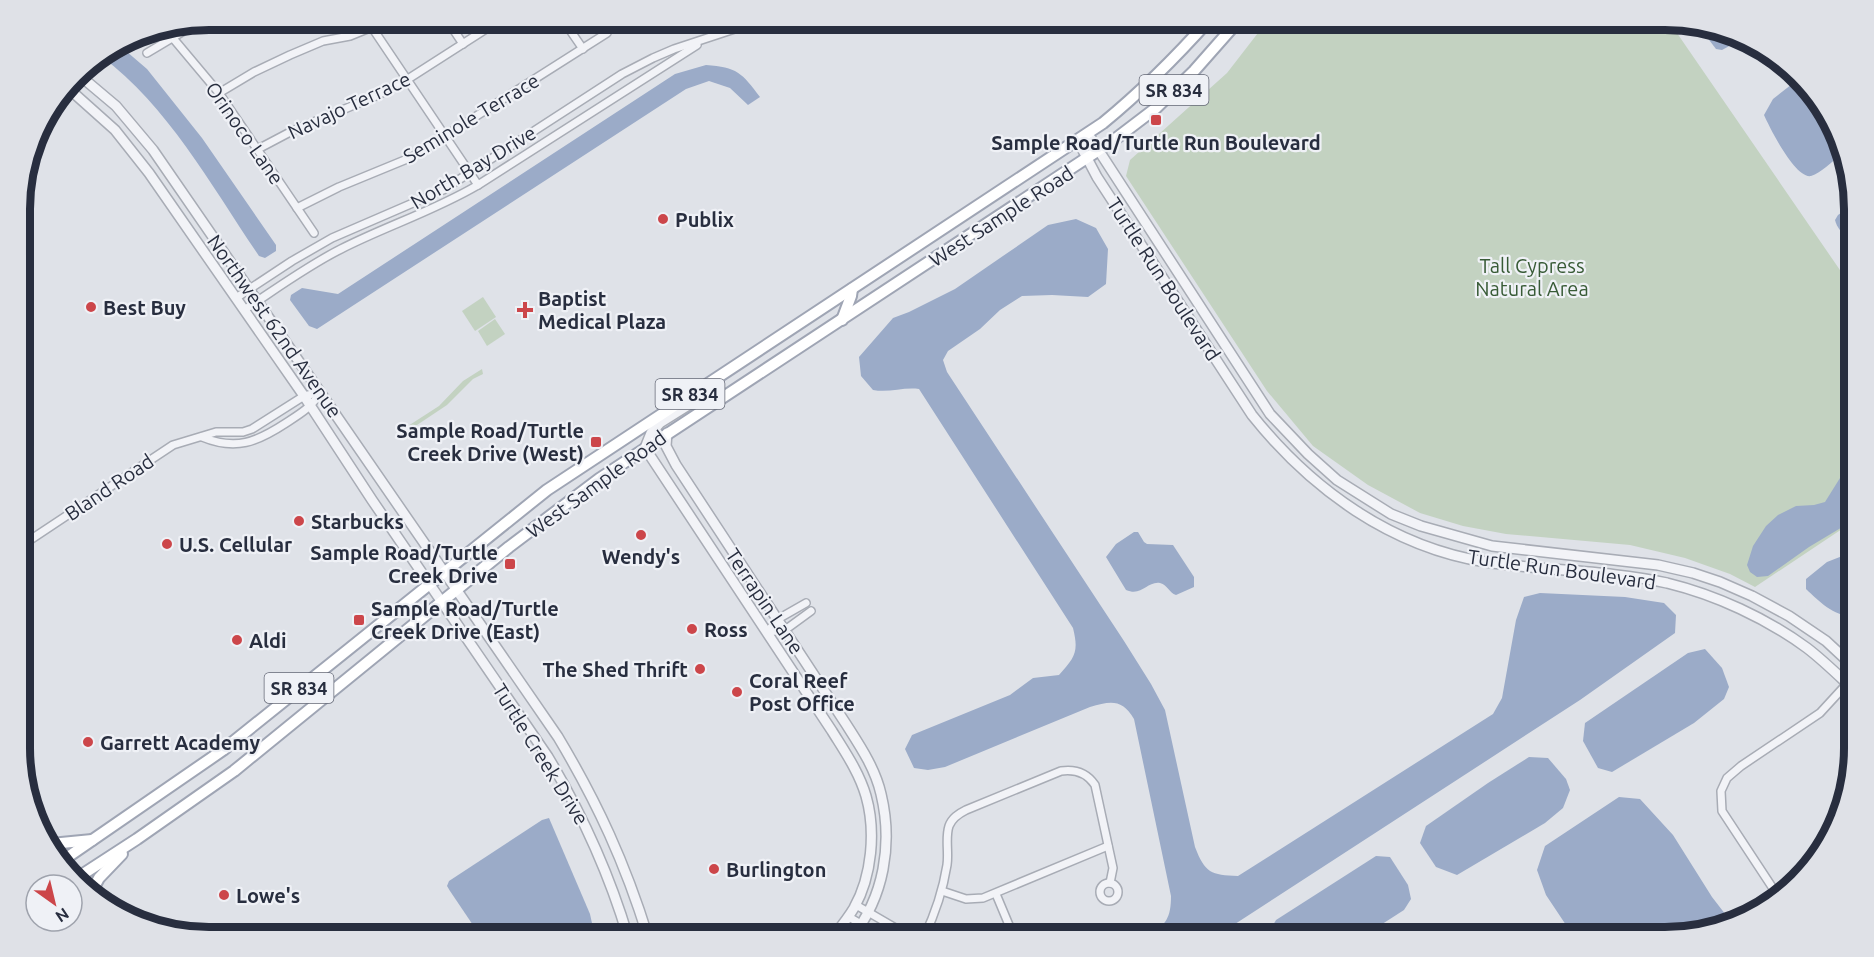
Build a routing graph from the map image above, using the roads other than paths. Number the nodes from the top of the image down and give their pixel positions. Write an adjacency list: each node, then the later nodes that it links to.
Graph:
1 (365, 30): 19 (street)
2 (374, 30): 16 (street)
3 (454, 30): 13 (street)
4 (485, 30): 13 (street, Navajo Terrace)
5 (570, 30): 14 (street)
6 (733, 30): 12 (street, North Bay Drive)
7 (1200, 30): 20 (main road, West Sample Road / SR 834)
8 (1230, 30): 24 (main road, West Sample Road / SR 834)
9 (181, 32): 11 (street)
10 (607, 33): 14 (street, Seminole Terrace)
11 (172, 37): 15 (street); 19 (street, Orinoco Lane)
12 (710, 38): 26 (street, North Bay Drive); 27 (street, North Bay Drive)
13 (463, 44): 16 (street, Navajo Terrace)
14 (583, 49): 21 (street, Seminole Terrace)
15 (147, 53)
16 (408, 79): 21 (street); 23 (street, Navajo Terrace)
17 (86, 80): 32 (street, Northwest 62nd Avenue)
18 (74, 93): 34 (street, Northwest 62nd Avenue)
19 (219, 93): 23 (street, Orinoco Lane)
20 (1088, 134): 22 (main road, West Sample Road / SR 834); 24 (street, Turtle Run Boulevard)
21 (445, 137): 26 (street); 28 (street, Seminole Terrace)
22 (1078, 141): 25 (street, Turtle Run Boulevard); 33 (main road, West Sample Road / SR 834)
23 (258, 149): 28 (street, Orinoco Lane)
24 (1099, 151): 25 (main road, West Sample Road / SR 834); 55 (street, Turtle Run Boulevard)
25 (1088, 159): 37 (main road, West Sample Road / SR 834); 56 (street, Turtle Run Boulevard)
26 (469, 174): 27 (street); 29 (street, North Bay Drive)
27 (478, 185): 31 (street, North Bay Drive)
28 (297, 208): 30 (street, Orinoco Lane)
29 (346, 232): 31 (street); 32 (street, North Bay Drive)
30 (314, 233)
31 (352, 244): 35 (street, North Bay Drive)
32 (250, 289): 34 (street, North Bay Drive); 35 (street, Northwest 62nd Avenue)
33 (852, 289): 37 (main road); 38 (main road, West Sample Road / SR 834)
34 (236, 298): 36 (street, Northwest 62nd Avenue)
35 (258, 301): 36 (street, North Bay Drive); 39 (street, Northwest 62nd Avenue)
36 (244, 310): 40 (street, Northwest 62nd Avenue)
37 (842, 320): 42 (main road, West Sample Road / SR 834)
38 (722, 373): 44 (street); 46 (main road, West Sample Road / SR 834)
39 (321, 392): 40 (street, Bland Road); 41 (street, Bland Road); 46 (street, Northwest 62nd Avenue)
40 (304, 396): 41 (street, Northwest 62nd Avenue); 43 (street, Bland Road)
41 (311, 407): 43 (street, Bland Road); 47 (street, Northwest 62nd Avenue)
42 (667, 433): 44 (main road, West Sample Road / SR 834); 52 (street, Terrapin Lane)
43 (202, 437): 45 (street, Bland Road)
44 (645, 448): 48 (main road, West Sample Road / SR 834); 54 (street, Terrapin Lane)
45 (30, 540)
46 (444, 572): 47 (main road, West Sample Road / SR 834); 48 (street, Northwest 62nd Avenue)
47 (429, 583): 49 (street, Turtle Creek Drive); 60 (main road, West Sample Road / SR 834)
48 (457, 590): 49 (main road, West Sample Road / SR 834); 58 (street, Turtle Creek Drive)
49 (442, 602): 59 (street, Turtle Creek Drive); 61 (main road, West Sample Road / SR 834)
50 (806, 603): 52 (street)
51 (811, 611): 53 (street)
52 (778, 619): 53 (street, Terrapin Lane); 54 (street)
53 (784, 630): 54 (street); 74 (street, Terrapin Lane)
54 (767, 632): 73 (street, Terrapin Lane)
55 (1844, 658)
56 (1844, 681)
57 (1844, 693): 69 (street)
58 (577, 769): 59 (street); 71 (street, Turtle Creek Drive)
59 (562, 780): 68 (street, Turtle Creek Drive)
60 (95, 839): 62 (main road); 64 (main road, West Sample Road / SR 834)
61 (137, 839): 65 (main road, West Sample Road / SR 834); 67 (main road)
62 (58, 843)
63 (1108, 846): 66 (street); 70 (street); 72 (street)
64 (67, 857)
65 (84, 873)
66 (1110, 883)
67 (95, 885)
68 (612, 887): 71 (street); 77 (street, Turtle Creek Drive)
69 (1774, 889)
70 (942, 891): 72 (street); 82 (street)
71 (634, 893): 78 (street, Turtle Creek Drive)
72 (996, 894): 83 (street)
73 (856, 905): 74 (street); 75 (street, Terrapin Lane)
74 (868, 912): 76 (street, Terrapin Lane); 81 (street)
75 (849, 917): 76 (street); 79 (street, Terrapin Lane)
76 (861, 925): 80 (street)
77 (625, 927)
78 (645, 927)
79 (841, 927)
80 (865, 927)
81 (894, 927)
82 (928, 927)
83 (1010, 927)

